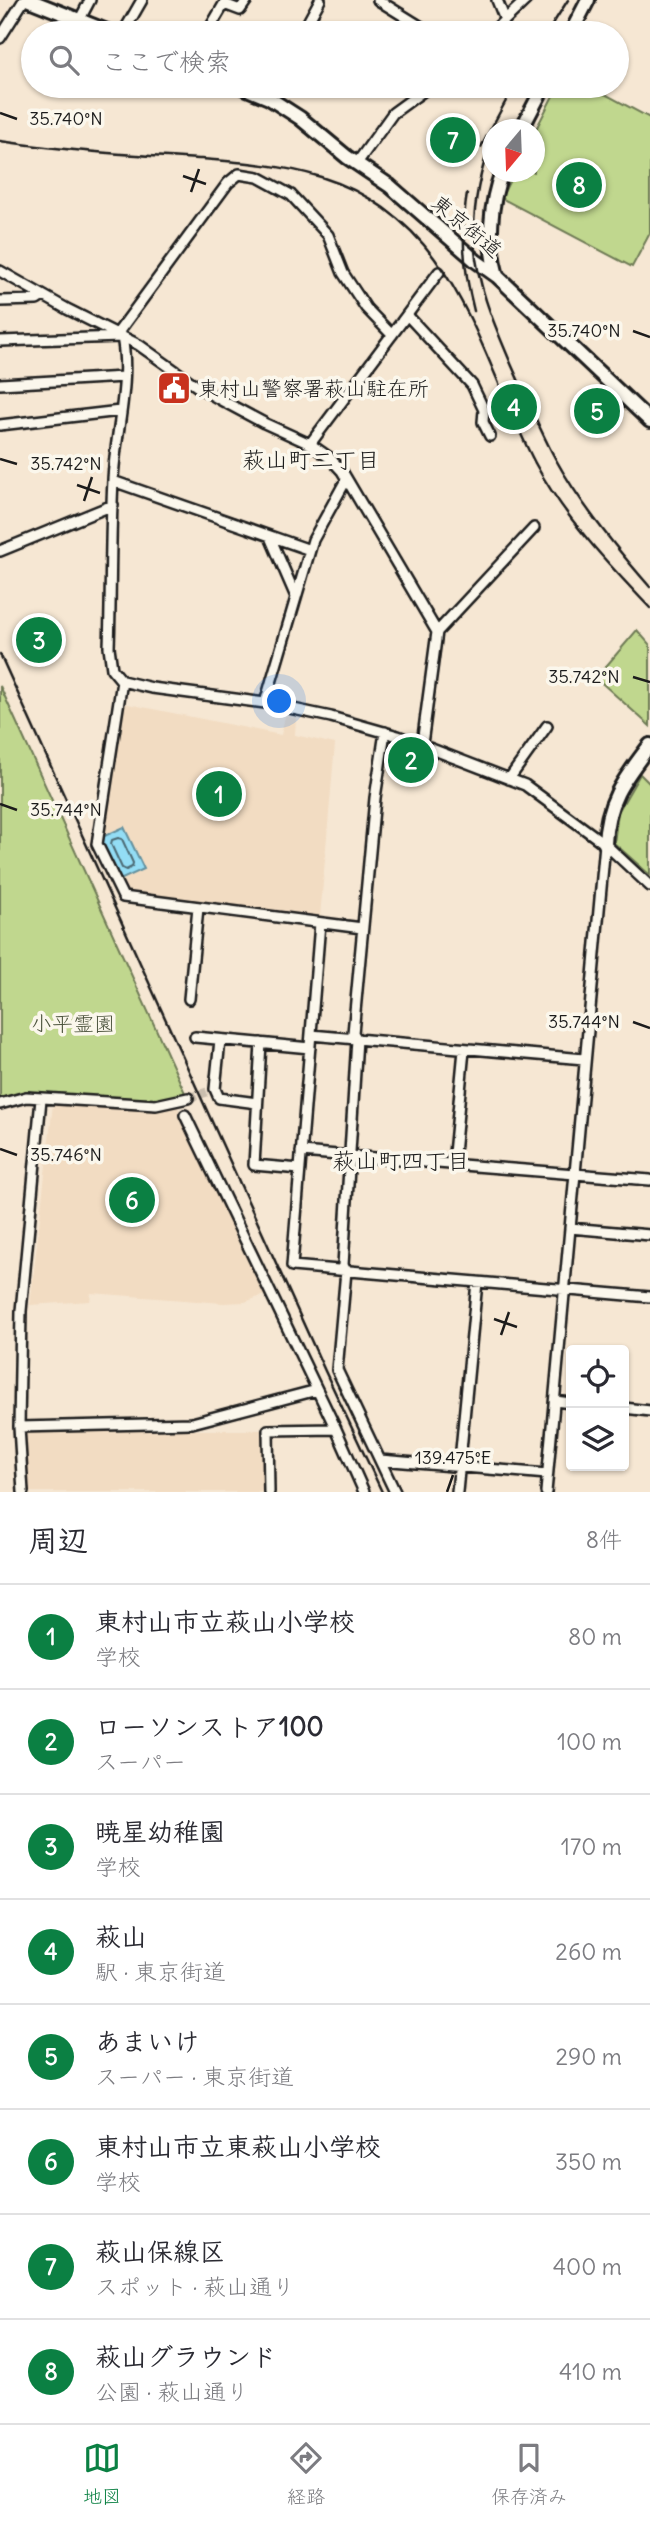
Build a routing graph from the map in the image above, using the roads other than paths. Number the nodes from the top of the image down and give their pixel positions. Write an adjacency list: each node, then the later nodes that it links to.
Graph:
1 (24, 0): 19 (street)
2 (29, 0): 11 (street)
3 (90, 0): 11 (street)
4 (142, 0): 14 (street)
5 (247, 0): 15 (street)
6 (320, 0): 16 (street)
7 (378, 0): 17 (street)
8 (498, 0): 12 (street)
9 (526, 0): 12 (street)
10 (588, 0): 18 (street)
11 (80, 19): 13 (street)
12 (505, 20)
13 (85, 21)
14 (130, 21)
15 (214, 21)
16 (309, 21)
17 (412, 21)
18 (577, 21)
19 (0, 38)
20 (277, 98): 24 (street, 東京街道)
21 (414, 98): 24 (street)
22 (538, 98): 23 (street)
23 (527, 119)
24 (356, 163): 28 (street, 東京街道)
25 (499, 182): 28 (street)
26 (0, 271): 29 (street)
27 (439, 272): 31 (street)
28 (497, 276): 38 (street, 東京街道)
29 (43, 296): 30 (street); 32 (street)
30 (0, 300)
31 (407, 315): 33 (street); 40 (street)
32 (120, 335): 33 (street); 34 (street); 35 (street); 41 (street)
33 (392, 335): 41 (street)
34 (0, 341)
35 (124, 377): 36 (street); 37 (street)
36 (0, 384)
37 (120, 411): 39 (street); 43 (street)
38 (650, 421)
39 (0, 425)
40 (490, 436)
41 (310, 444): 42 (street)
42 (346, 480): 47 (street); 50 (street)
43 (113, 481): 44 (street); 46 (street)
44 (113, 505): 48 (street); 51 (street)
45 (534, 528): 50 (street)
46 (270, 537): 47 (street); 49 (street)
47 (310, 550): 49 (street)
48 (0, 551)
49 (296, 597): 52 (street)
50 (437, 632): 55 (street)
51 (122, 681): 52 (street); 60 (street)
52 (265, 703): 54 (street)
53 (547, 726): 57 (street)
54 (385, 732): 55 (street); 62 (street)
55 (422, 744): 57 (street)
56 (650, 745): 58 (street)
57 (509, 779): 58 (street)
58 (605, 844): 59 (street); 71 (street)
59 (650, 886)
60 (198, 908): 61 (street); 63 (street)
61 (320, 923): 62 (street); 64 (street)
62 (362, 928): 66 (street)
63 (189, 999)
64 (311, 1035): 66 (street); 69 (street)
65 (195, 1037): 67 (street)
66 (357, 1039): 70 (street); 78 (street)
67 (220, 1040): 68 (street); 74 (street)
68 (261, 1043): 69 (street); 74 (street)
69 (310, 1048): 77 (street)
70 (464, 1050): 71 (street); 79 (street)
71 (584, 1059): 81 (street)
72 (41, 1098): 73 (street); 75 (street); 94 (street)
73 (188, 1098)
74 (257, 1103): 80 (street)
75 (0, 1104)
76 (185, 1115): 89 (street)
77 (301, 1152): 78 (street); 80 (street)
78 (351, 1156): 79 (street); 85 (street)
79 (453, 1164): 81 (street)
80 (300, 1169): 85 (street)
81 (574, 1174): 82 (street); 83 (street)
82 (650, 1181)
83 (570, 1228): 84 (street); 87 (street)
84 (650, 1235)
85 (345, 1270): 86 (street); 96 (street)
86 (477, 1282): 87 (street); 97 (street)
87 (565, 1289): 88 (street); 90 (street)
88 (650, 1297)
89 (317, 1390): 94 (street); 95 (street)
90 (555, 1401): 91 (street); 98 (street)
91 (566, 1402)
92 (629, 1409): 93 (street)
93 (650, 1411)
94 (19, 1427): 99 (street)
95 (336, 1429): 100 (street); 101 (street)
96 (380, 1460): 97 (street); 102 (street)
97 (459, 1468): 98 (street); 103 (street)
98 (547, 1474): 104 (street)
99 (23, 1492)
100 (269, 1492)
101 (364, 1492)
102 (395, 1492)
103 (457, 1492)
104 (546, 1492)

